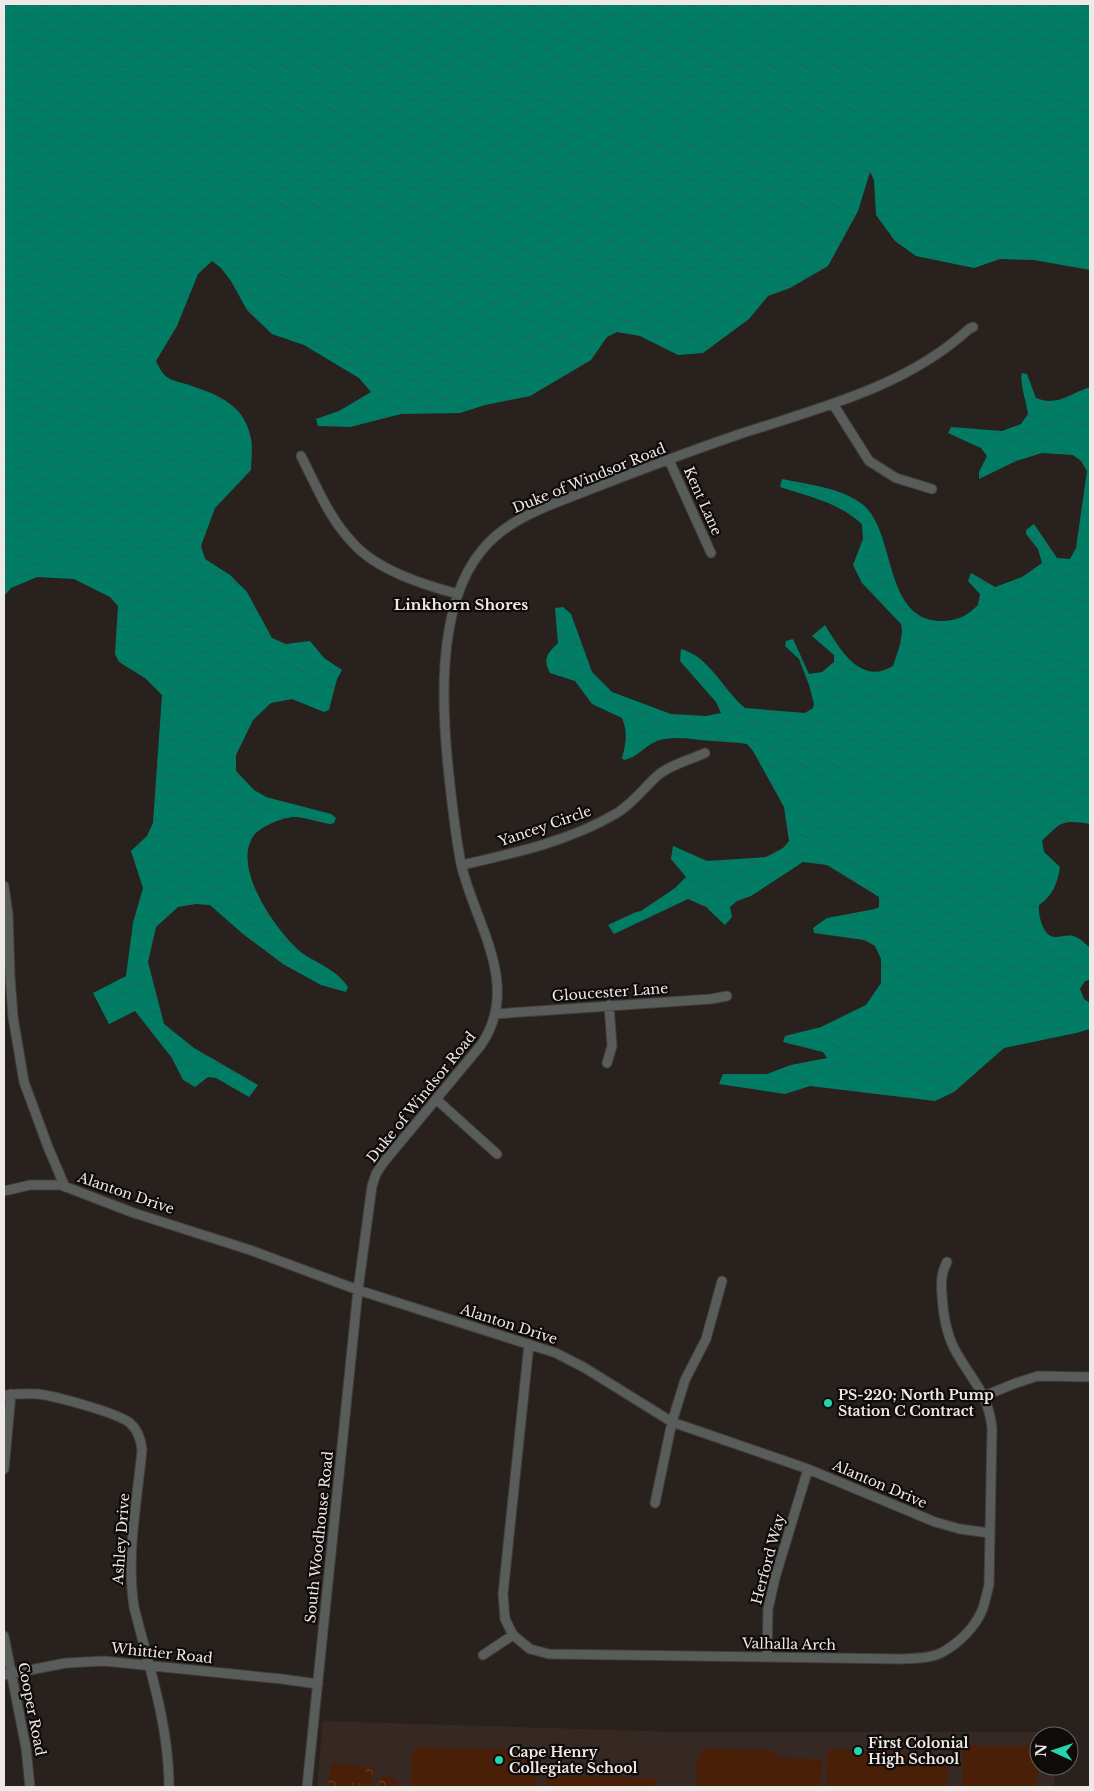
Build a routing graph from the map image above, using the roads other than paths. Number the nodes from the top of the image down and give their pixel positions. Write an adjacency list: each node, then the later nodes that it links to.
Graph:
1 (973, 327): 2 (street, Duke of Windsor Road)
2 (833, 404): 4 (street, Duke of Windsor Road); 5 (street)
3 (301, 456): 7 (street)
4 (669, 460): 6 (street, Kent Lane); 7 (street, Duke of Windsor Road)
5 (932, 488)
6 (711, 553)
7 (458, 594): 9 (street, Duke of Windsor Road)
8 (705, 753): 9 (street, Yancey Circle)
9 (462, 865): 14 (street, Duke of Windsor Road)
10 (4, 886): 11 (street)
11 (5, 904): 18 (street)
12 (727, 996): 13 (street, Gloucester Lane)
13 (609, 1005): 14 (street, Gloucester Lane); 15 (street)
14 (495, 1014): 16 (street, Duke of Windsor Road)
15 (608, 1063)
16 (436, 1099): 17 (street); 22 (street, Duke of Windsor Road)
17 (497, 1154)
18 (65, 1187): 19 (street, Alanton Drive); 22 (street, Alanton Drive)
19 (4, 1191)
20 (947, 1262): 26 (street, Valhalla Arch)
21 (722, 1281): 27 (street)
22 (358, 1290): 23 (street, Alanton Drive); 38 (street, South Woodhouse Road)
23 (529, 1344): 27 (street, Alanton Drive); 32 (street)
24 (1090, 1377): 26 (street)
25 (7, 1395): 28 (street); 36 (street, Ashley Drive)
26 (984, 1396): 31 (street, Valhalla Arch)
27 (672, 1422): 29 (street, Alanton Drive); 30 (street)
28 (4, 1469)
29 (808, 1469): 31 (street, Alanton Drive); 35 (street, Herford Way)
30 (655, 1503)
31 (990, 1534): 35 (street, Valhalla Arch)
32 (513, 1635): 34 (street); 35 (street, Valhalla Arch)
33 (4, 1636): 37 (street, Cooper Road)
34 (483, 1655)
35 (767, 1657)
36 (149, 1665): 37 (street, Whittier Road); 38 (street, Whittier Road); 40 (street, Ashley Drive)
37 (8, 1674): 39 (street, Cooper Road)
38 (318, 1684): 41 (street, South Woodhouse Road)
39 (30, 1787)
40 (169, 1787)
41 (306, 1787)

